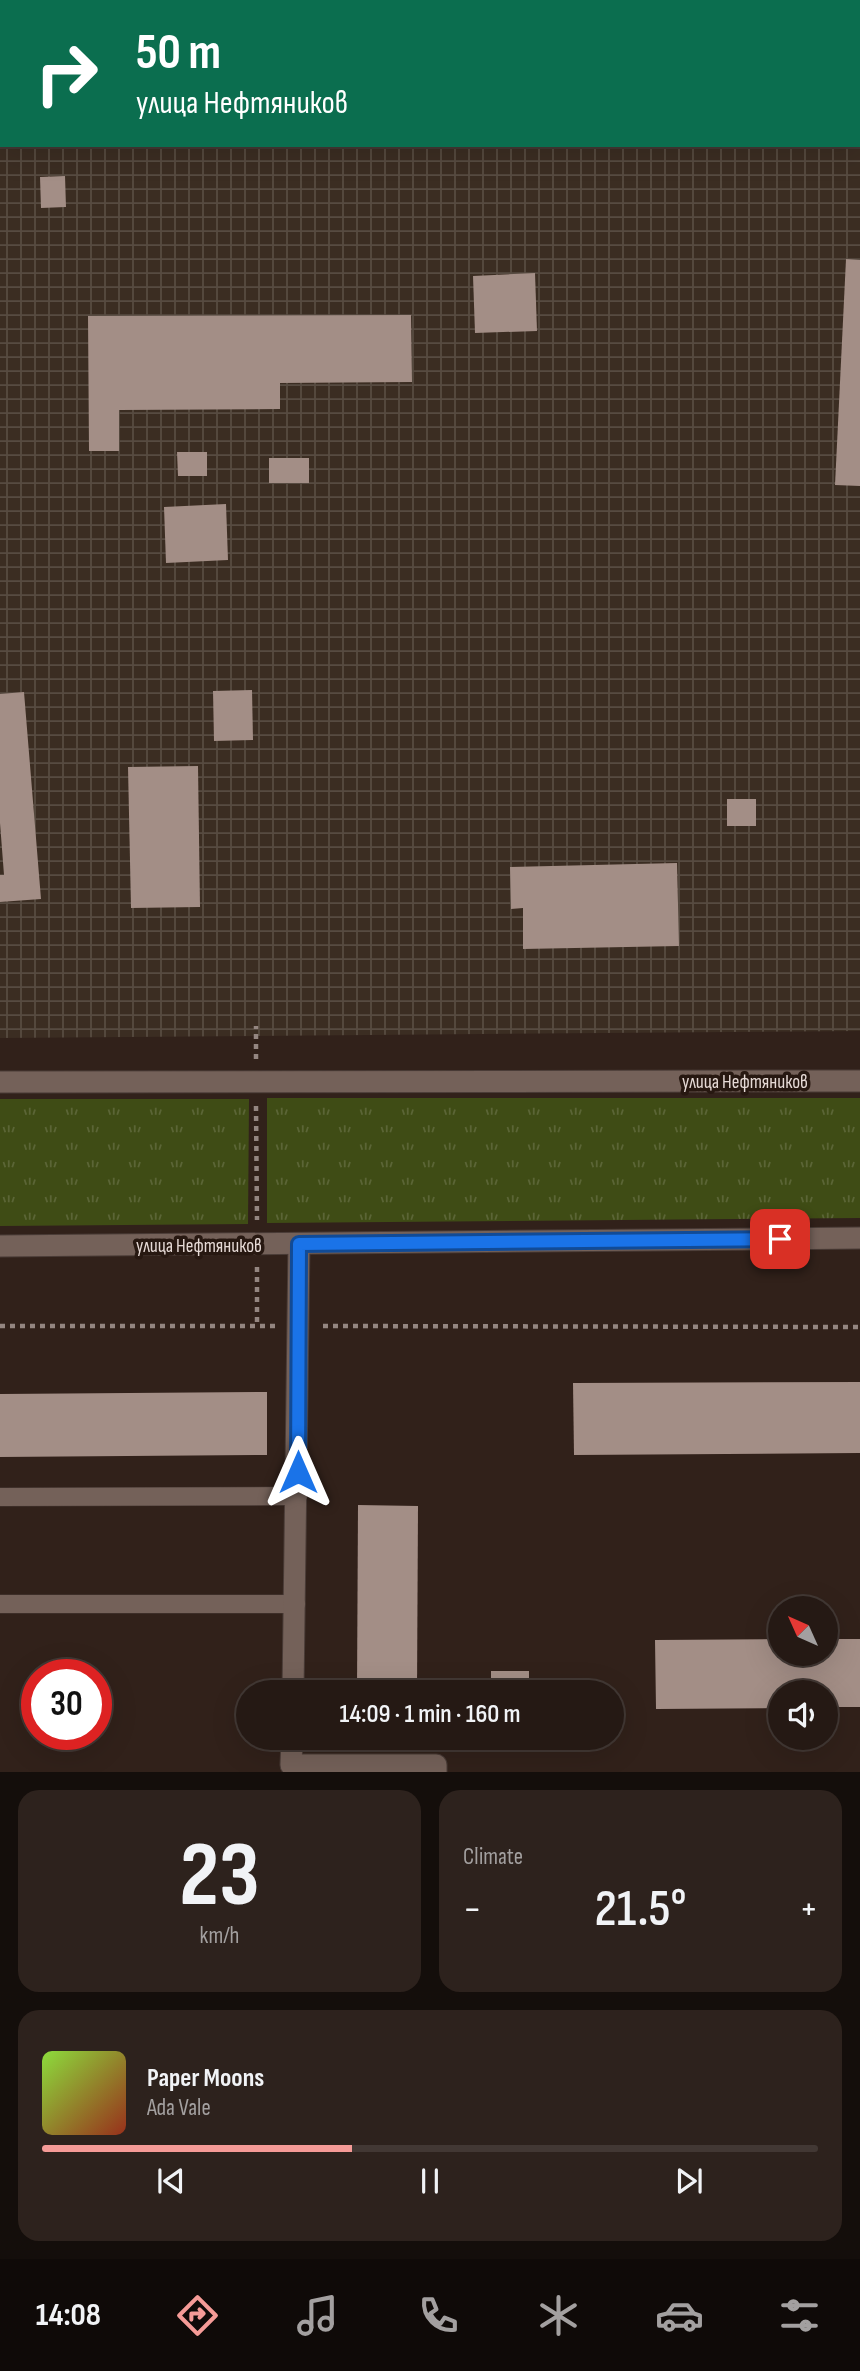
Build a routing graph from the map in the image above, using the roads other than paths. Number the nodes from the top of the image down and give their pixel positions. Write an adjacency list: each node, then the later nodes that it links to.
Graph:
1 (860, 1081): 2 (main road, улица Нефтяников)
2 (0, 1082)
3 (860, 1238): 4 (main road, улица Нефтяников)
4 (299, 1244): 5 (main road, улица Нефтяников); 6 (main road)
5 (0, 1246)
6 (298, 1496): 7 (lane); 9 (main road)
7 (0, 1497)
8 (0, 1604): 9 (lane)
9 (296, 1604): 10 (main road)
10 (293, 1680)
11 (292, 1750): 12 (main road)
12 (436, 1769)

